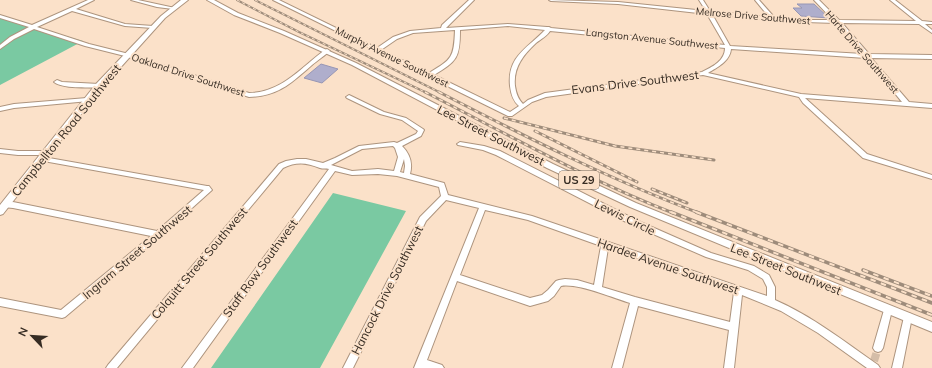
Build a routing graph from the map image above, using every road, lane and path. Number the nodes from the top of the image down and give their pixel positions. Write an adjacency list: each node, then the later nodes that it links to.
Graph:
1 (92, 0): 16 (street)
2 (132, 0): 15 (street)
3 (185, 0): 15 (main road, Campbellton Road Southwest)
4 (191, 0): 15 (main road)
5 (210, 0): 32 (main road, Lee Street Southwest / US 29)
6 (275, 0): 31 (street, Murphy Avenue Southwest)
7 (472, 0): 27 (street)
8 (551, 0): 13 (street, Melrose Drive Southwest)
9 (701, 0): 17 (street)
10 (758, 0): 19 (street)
11 (816, 0): 20 (street, Harte Drive Southwest)
12 (892, 0): 21 (street)
13 (566, 1): 14 (street, Melrose Drive Southwest)
14 (618, 1): 17 (street, Melrose Drive Southwest)
15 (177, 4): 24 (main road, Campbellton Road Southwest)
16 (72, 9): 23 (street); 24 (street)
17 (709, 12): 19 (street, Melrose Drive Southwest); 30 (street)
18 (0, 16): 23 (street, Oakland Drive Southwest)
19 (774, 20): 20 (street, Melrose Drive Southwest)
20 (839, 22): 21 (street, Melrose Drive Southwest); 34 (street, Harte Drive Southwest)
21 (921, 23): 22 (street, Melrose Drive Southwest); 28 (street)
22 (932, 23)
23 (33, 27): 29 (street); 33 (street, Oakland Drive Southwest)
24 (152, 27): 33 (main road, Campbellton Road Southwest)
25 (458, 28): 26 (street, Langston Avenue Southwest); 27 (street, Langston Avenue Southwest); 37 (street)
26 (549, 28): 30 (street, Langston Avenue Southwest); 44 (street)
27 (444, 29): 31 (street, Langston Avenue Southwest)
28 (932, 32)
29 (0, 47)
30 (728, 47): 34 (street, Langston Avenue Southwest); 36 (street)
31 (377, 50): 37 (street, Murphy Avenue Southwest)
32 (327, 51): 33 (street, Oakland Drive Southwest); 70 (main road, Lee Street Southwest / US 29)
33 (127, 55): 39 (main road, Campbellton Road Southwest)
34 (866, 56): 35 (street, Langston Avenue Southwest); 43 (street, Harte Drive Southwest)
35 (932, 56)
36 (703, 73): 40 (street, Evans Drive Southwest); 44 (street, Evans Drive Southwest)
37 (429, 76): 47 (street, Murphy Avenue Southwest)
38 (56, 82): 39 (street)
39 (98, 86): 42 (main road, Campbellton Road Southwest)
40 (801, 96): 43 (street, Evans Drive Southwest); 57 (street)
41 (349, 97): 49 (street)
42 (86, 100): 46 (street); 51 (main road, Campbellton Road Southwest)
43 (907, 104): 45 (street, Evans Drive Southwest)
44 (522, 106): 47 (street, Evans Drive Southwest)
45 (932, 106)
46 (0, 109)
47 (510, 114)
48 (460, 144): 69 (street, Lewis Circle)
49 (397, 146): 53 (street); 55 (street); 56 (street)
50 (0, 151): 51 (street)
51 (46, 153): 52 (main road, Campbellton Road Southwest)
52 (40, 160): 59 (main road, Campbellton Road Southwest); 62 (street, Ingram Street Southwest)
53 (322, 166): 54 (street); 77 (street, Colquitt Street Southwest)
54 (333, 169): 55 (street); 78 (street, Staff Row Southwest)
55 (396, 174): 56 (street)
56 (406, 176): 58 (street)
57 (932, 177)
58 (445, 197): 60 (street, Hardee Avenue Southwest); 79 (street, Hancock Drive Southwest)
59 (6, 205): 61 (main road, Campbellton Road Southwest); 62 (street)
60 (484, 206): 63 (street, Hardee Avenue Southwest); 64 (street)
61 (0, 212)
62 (158, 234): 68 (street, Ingram Street Southwest)
63 (605, 244): 65 (street); 66 (street, Hardee Avenue Southwest)
64 (455, 277): 65 (street); 75 (street)
65 (597, 289): 67 (street)
66 (738, 290): 69 (street, Hardee Avenue Southwest); 72 (street)
67 (635, 301): 72 (street); 81 (street)
68 (0, 302)
69 (771, 303): 76 (street, Hardee Avenue Southwest)
70 (888, 310): 71 (main road, Lee Street Southwest / US 29); 74 (street)
71 (908, 317): 73 (main road, Lee Street Southwest / US 29); 83 (street)
72 (733, 327): 82 (street)
73 (932, 327)
74 (878, 348)
75 (420, 365): 80 (street)
76 (874, 365)
77 (111, 368)
78 (187, 368)
79 (348, 368)
80 (439, 368)
81 (617, 368)
82 (729, 368)
83 (897, 368)

